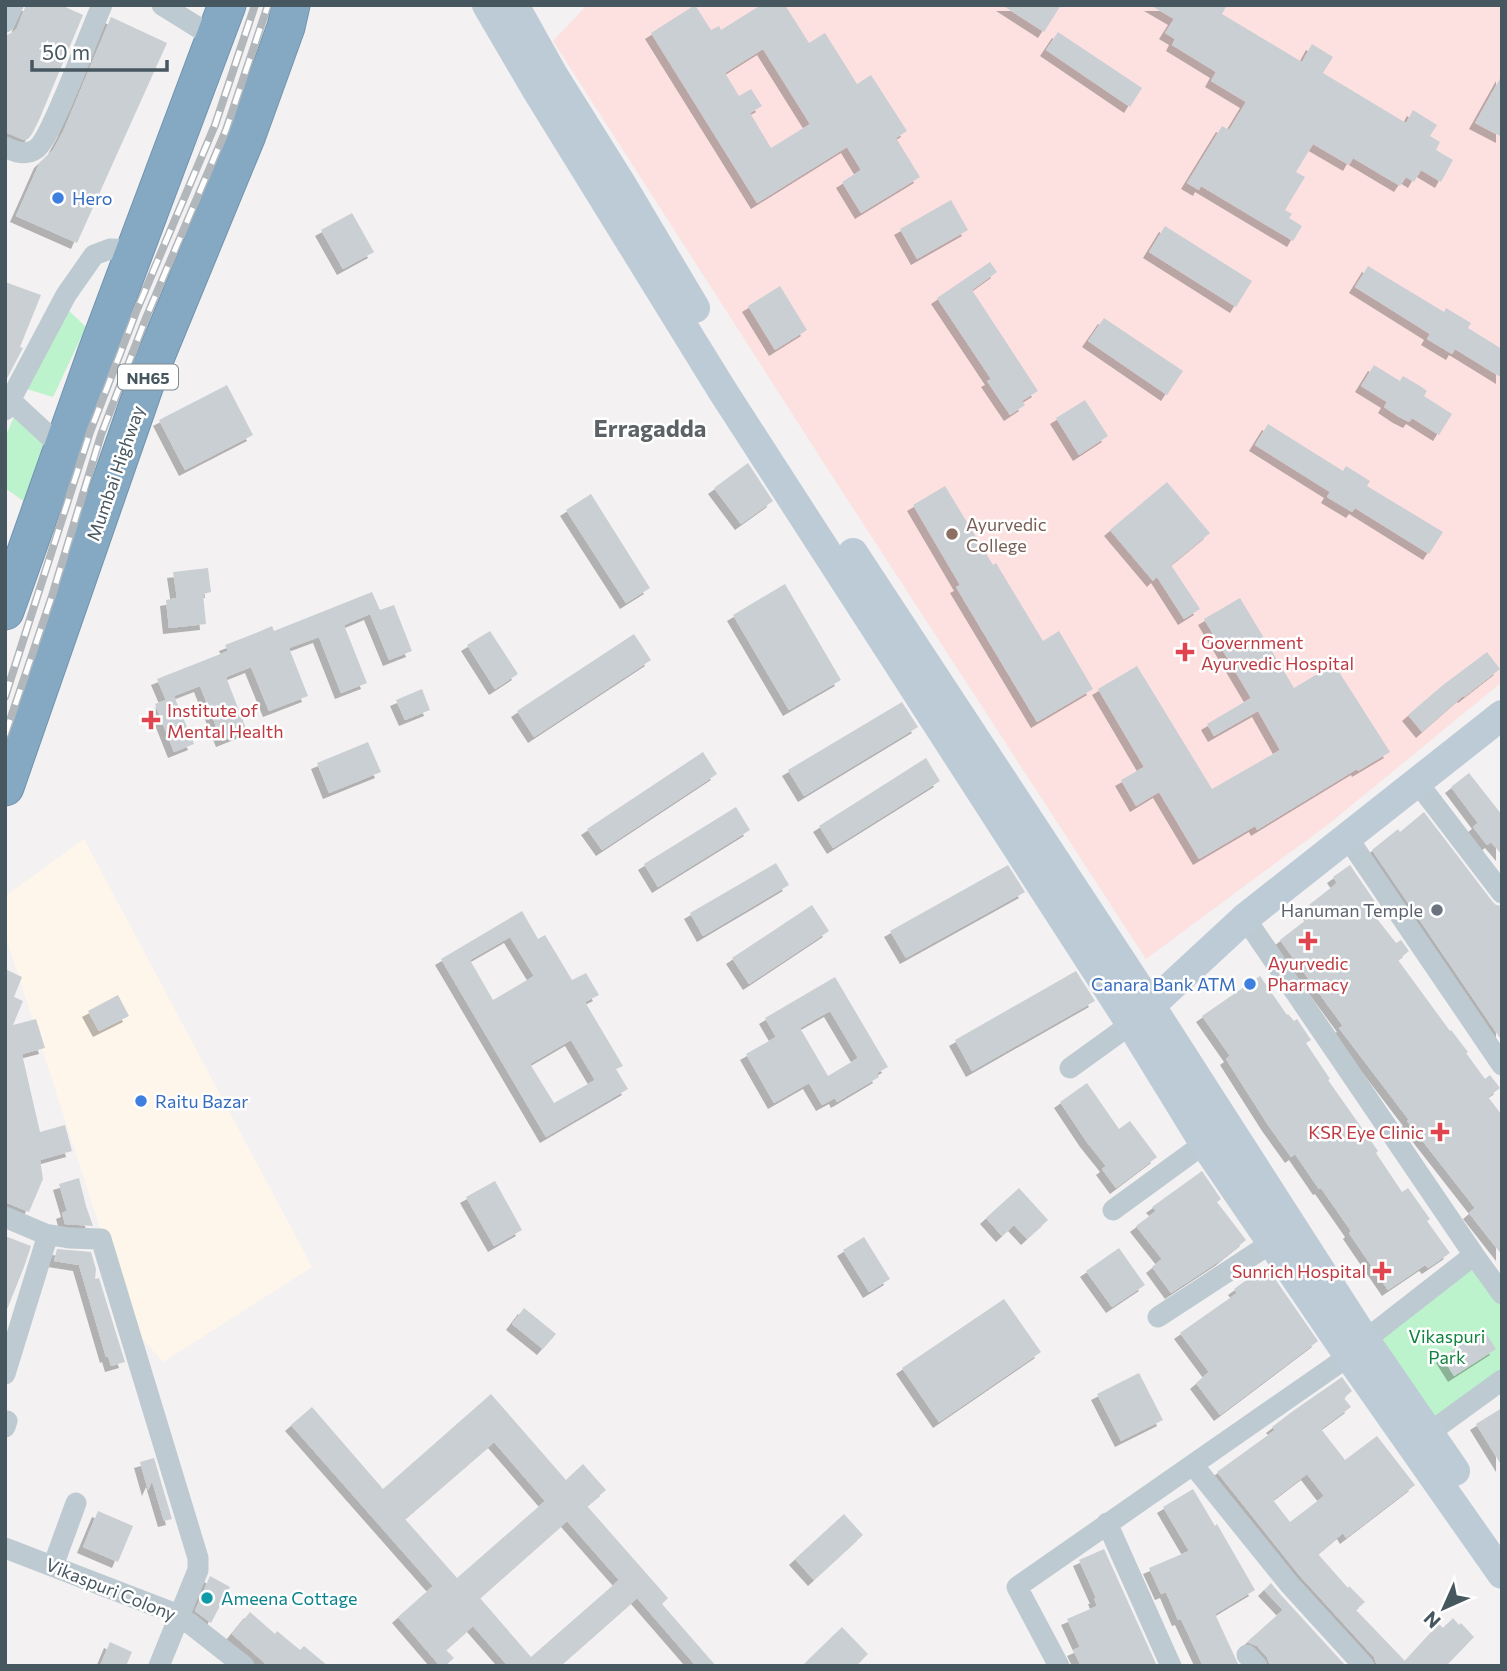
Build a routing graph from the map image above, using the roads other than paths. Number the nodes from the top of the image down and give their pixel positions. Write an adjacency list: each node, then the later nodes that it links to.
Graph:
1 (13, 5): 7 (street)
2 (102, 5): 9 (street)
3 (162, 5): 8 (street)
4 (292, 5): 15 (highway, Mumbai Highway / NH65)
5 (487, 5): 21 (main road)
6 (514, 5): 21 (main road)
7 (5, 22)
8 (221, 22): 10 (highway, NH65)
9 (5, 147)
10 (136, 250): 11 (street); 12 (highway, NH65)
11 (7, 403): 12 (street)
12 (62, 448): 13 (highway, NH65)
13 (5, 611)
14 (1501, 716): 16 (main road)
15 (14, 739): 17 (highway, Mumbai Highway / NH65)
16 (1417, 782): 18 (main road); 19 (street)
17 (5, 787)
18 (1347, 837): 20 (main road); 22 (street)
19 (1502, 893)
20 (1245, 918): 21 (main road); 30 (street)
21 (1140, 1014): 23 (street); 24 (main road); 25 (main road)
22 (1502, 1065)
23 (1070, 1068)
24 (1228, 1126): 25 (street); 29 (main road)
25 (1204, 1143): 26 (street); 29 (main road)
26 (1113, 1210)
27 (5, 1217): 28 (street)
28 (44, 1234): 34 (street); 44 (street)
29 (1283, 1235): 32 (street); 33 (main road)
30 (1474, 1255): 31 (street); 33 (street)
31 (1502, 1294)
32 (1157, 1317)
33 (1357, 1348): 36 (main road); 37 (street); 43 (main road)
34 (5, 1374)
35 (1502, 1380): 36 (street)
36 (1429, 1433): 40 (main road)
37 (1193, 1465): 39 (street); 49 (street)
38 (76, 1503): 42 (street)
39 (1107, 1523): 47 (street); 48 (street)
40 (1502, 1541)
41 (5, 1548): 42 (street, Vikaspuri Colony)
42 (53, 1566): 44 (street, Vikaspuri Colony)
43 (1502, 1574)
44 (179, 1615): 45 (street); 46 (street, Vikaspuri Colony)
45 (159, 1666)
46 (244, 1666)
47 (1059, 1666)
48 (1171, 1666)
49 (1364, 1666)

